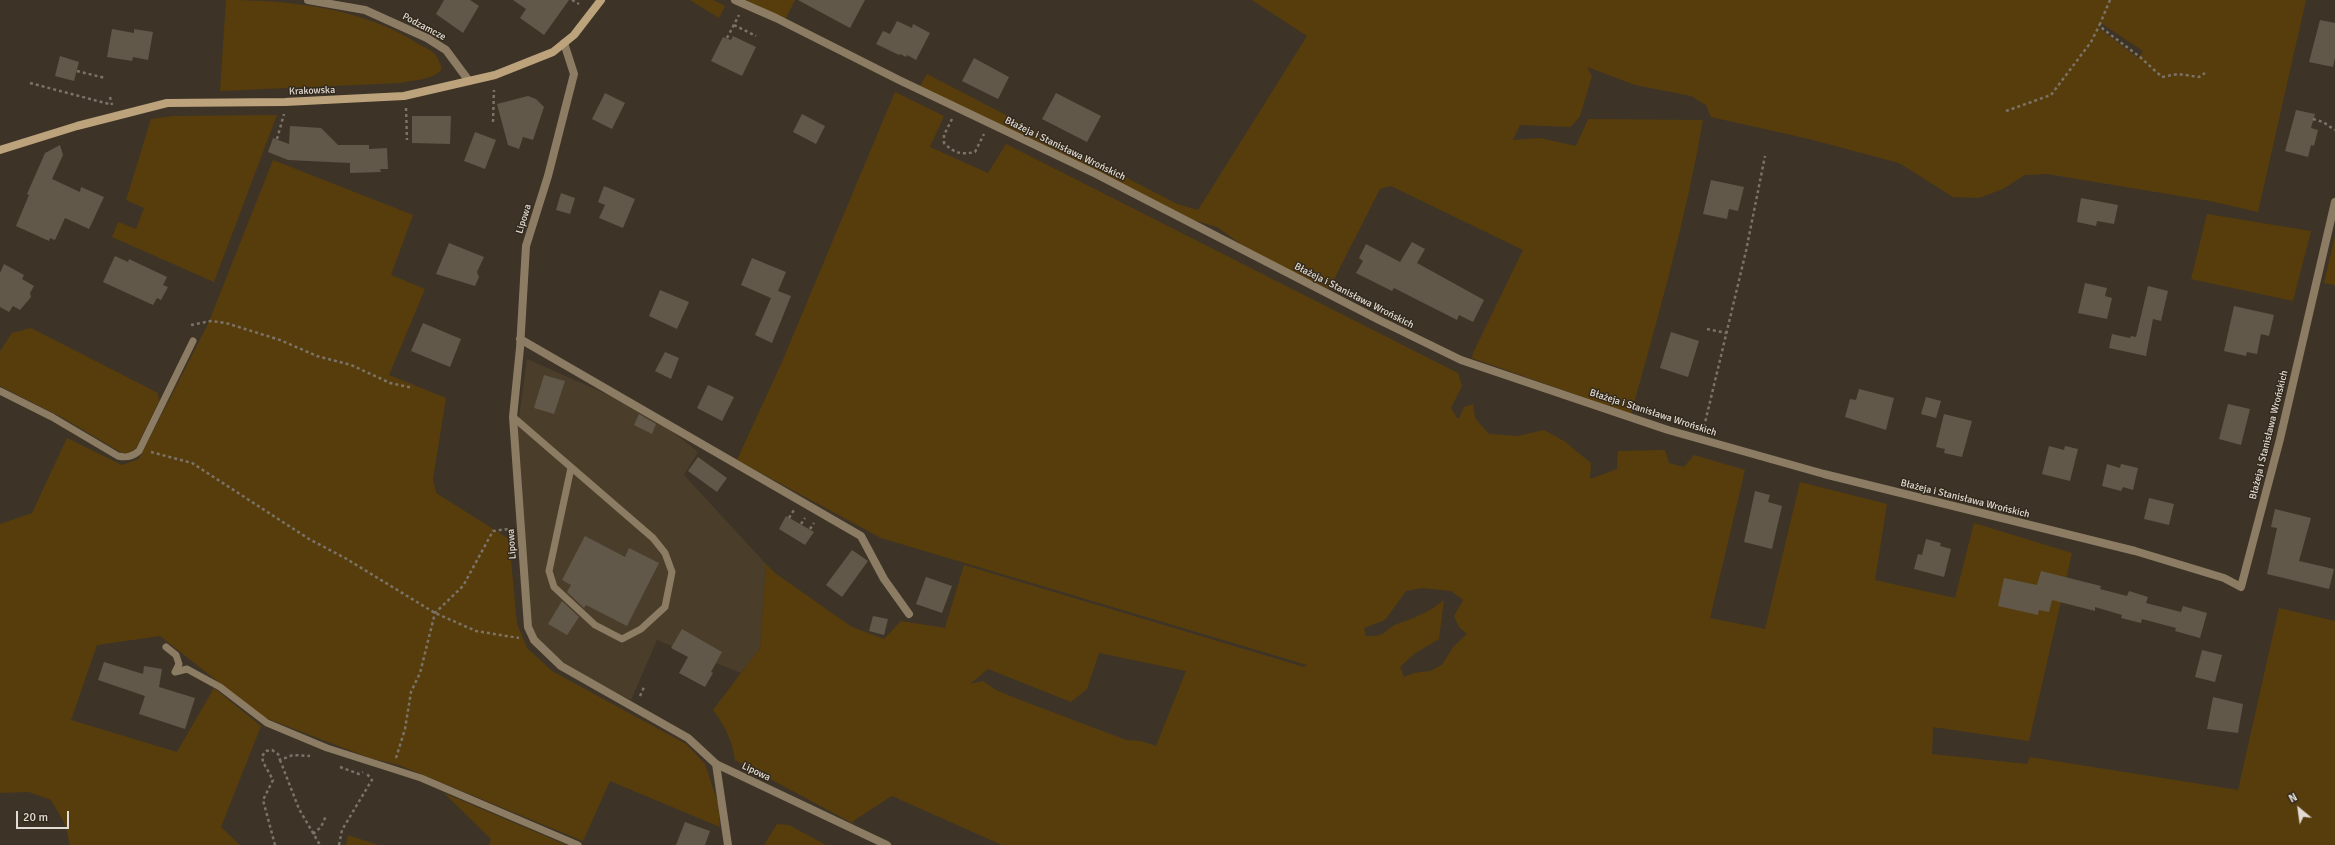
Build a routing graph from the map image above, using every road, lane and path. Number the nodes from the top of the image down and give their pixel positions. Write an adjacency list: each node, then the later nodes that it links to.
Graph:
1 (308, 0): 16 (street, Podzamcze)
2 (572, 0): 6 (path)
3 (601, 0): 12 (street, Krakowska)
4 (735, 0): 20 (street, Błażeja i Stanisława Wrońskich)
5 (2110, 0): 8 (path)
6 (579, 4)
7 (739, 15): 9 (path)
8 (2100, 24): 14 (path); 21 (path)
9 (734, 25): 10 (path); 11 (path)
10 (756, 36)
11 (727, 38)
12 (564, 43): 16 (street, Krakowska); 36 (street, Lipowa)
13 (77, 71): 15 (path)
14 (2205, 73)
15 (105, 78)
16 (469, 81): 30 (street, Krakowska)
17 (30, 83): 19 (path)
18 (494, 90): 25 (path)
19 (112, 105)
20 (953, 106): 26 (street, Błażeja i Stanisława Wrońskich); 26 (path)
21 (2006, 111)
22 (284, 115): 28 (path)
23 (407, 116): 29 (path)
24 (2313, 119): 27 (path)
25 (493, 122)
26 (988, 122): 41 (street, Błażeja i Stanisława Wrońskich)
27 (2335, 130)
28 (276, 139)
29 (407, 140)
30 (0, 150)
31 (1765, 156): 35 (path)
32 (2335, 202): 41 (street, Błażeja i Stanisława Wrońskich)
33 (191, 325): 38 (path)
34 (1707, 329): 35 (path)
35 (1726, 333): 41 (path)
36 (520, 339): 40 (street, Lipowa); 46 (street)
37 (193, 341): 42 (lane)
38 (413, 388)
39 (0, 391): 42 (lane)
40 (512, 417): 43 (lane); 44 (street, Lipowa)
41 (1701, 440)
42 (138, 451): 45 (path)
43 (571, 468): 43 (lane)
44 (521, 528): 45 (path); 47 (street, Lipowa)
45 (435, 613): 47 (path); 53 (path)
46 (909, 614)
47 (534, 640): 51 (street, Lipowa)
48 (166, 647): 53 (lane)
49 (317, 758): 50 (path)
50 (280, 760): 55 (path); 56 (path)
51 (716, 764): 60 (street); 61 (street, Lipowa)
52 (338, 766): 58 (path)
53 (390, 768): 59 (lane)
54 (326, 816): 55 (path)
55 (313, 834): 57 (path)
56 (274, 845)
57 (320, 845)
58 (339, 845)
59 (578, 845)
60 (728, 845)
61 (887, 845)

